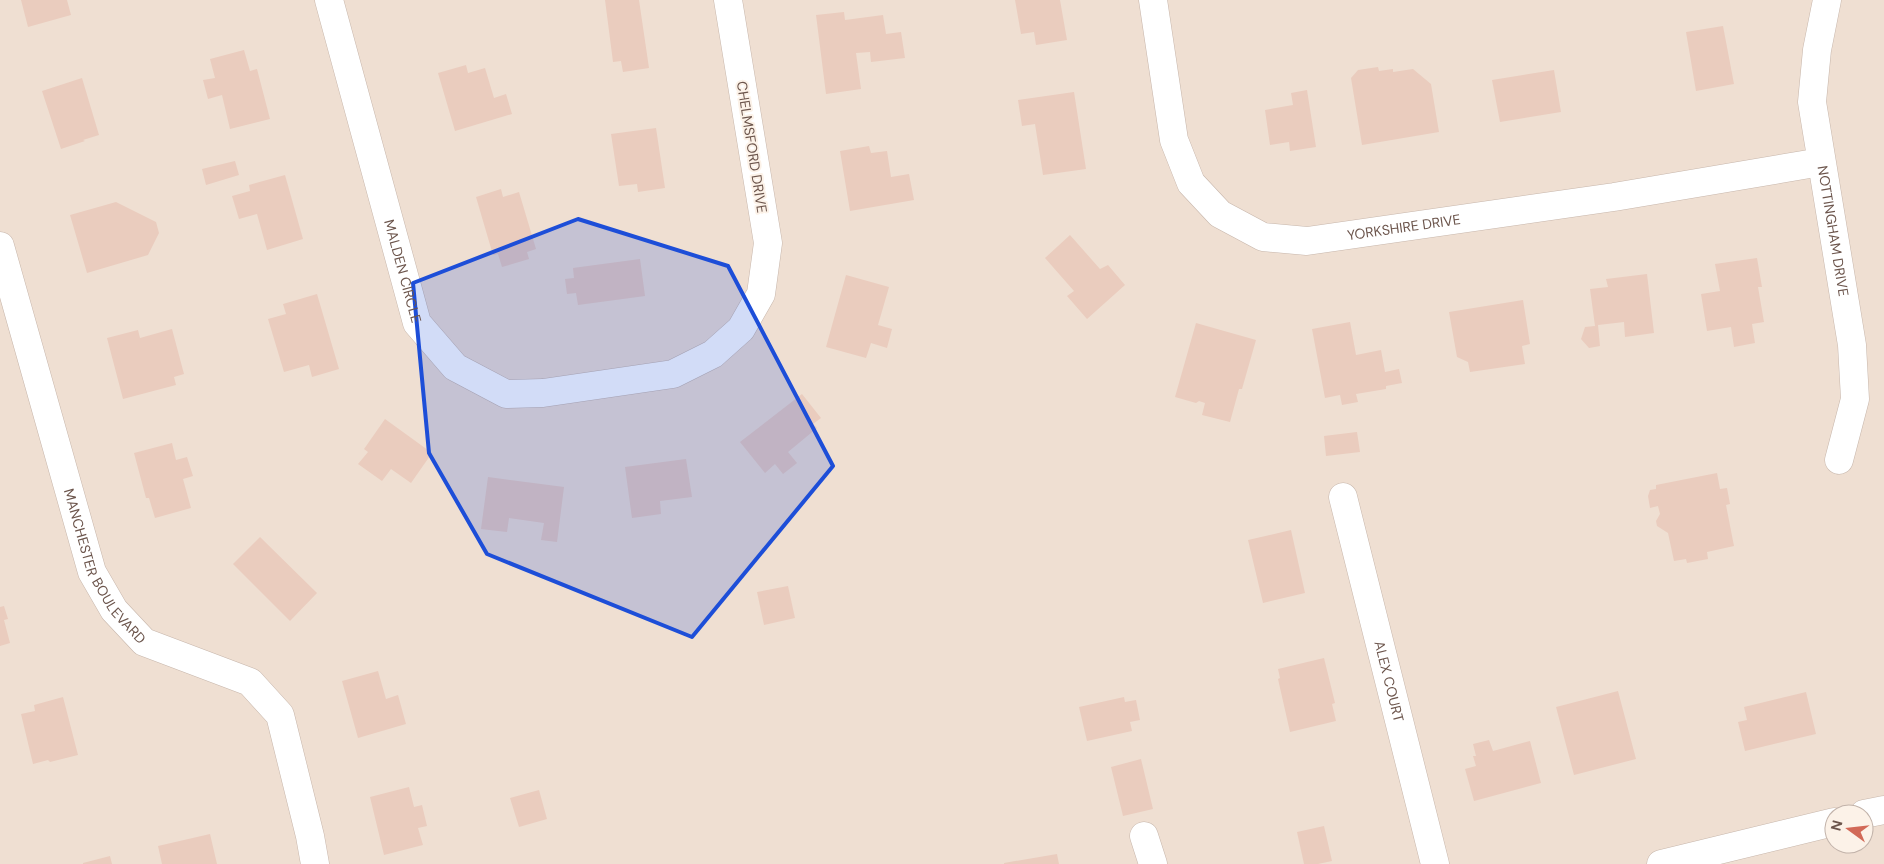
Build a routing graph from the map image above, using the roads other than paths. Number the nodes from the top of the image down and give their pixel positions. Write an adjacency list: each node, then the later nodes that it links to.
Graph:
1 (329, 0): 7 (street, MALDEN CIRCLE)
2 (728, 0): 7 (street, CHELMSFORD DRIVE)
3 (1153, 0): 5 (street, YORKSHIRE DRIVE)
4 (1827, 0): 5 (street, NOTTINGHAM DRIVE)
5 (1820, 162): 8 (street, NOTTINGHAM DRIVE)
6 (0, 246): 13 (street, MANCHESTER BOULEVARD)
7 (761, 294)
8 (1839, 460)
9 (1343, 498): 15 (street, ALEX COURT)
10 (1824, 825): 12 (street)
11 (1144, 836): 14 (street)
12 (1741, 854): 16 (street)
13 (315, 864)
14 (1152, 864)
15 (1435, 864)
16 (1661, 864)

